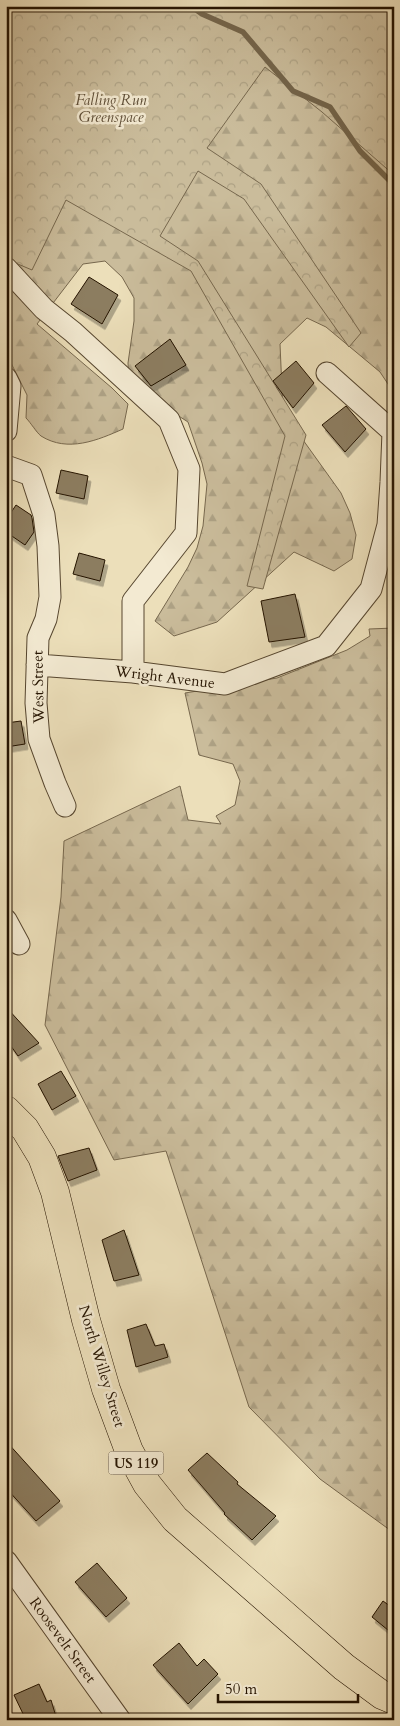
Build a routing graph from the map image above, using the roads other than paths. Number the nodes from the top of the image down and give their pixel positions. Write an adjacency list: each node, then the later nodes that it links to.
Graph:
1 (6, 268): 7 (street)
2 (327, 373): 7 (street, Wright Avenue)
3 (6, 378): 4 (street)
4 (6, 431)
5 (6, 466): 6 (street, West Street)
6 (37, 665): 7 (street, Wright Avenue); 8 (street, West Street)
7 (133, 672)
8 (65, 806)
9 (6, 920): 10 (street)
10 (19, 944)
11 (6, 1100): 13 (street)
12 (6, 1110): 13 (main road, North Willey Street / US 119)
13 (26, 1129): 15 (main road, North Willey Street / US 119)
14 (6, 1561): 16 (street, Roosevelt Street)
15 (394, 1700)
16 (120, 1720)

